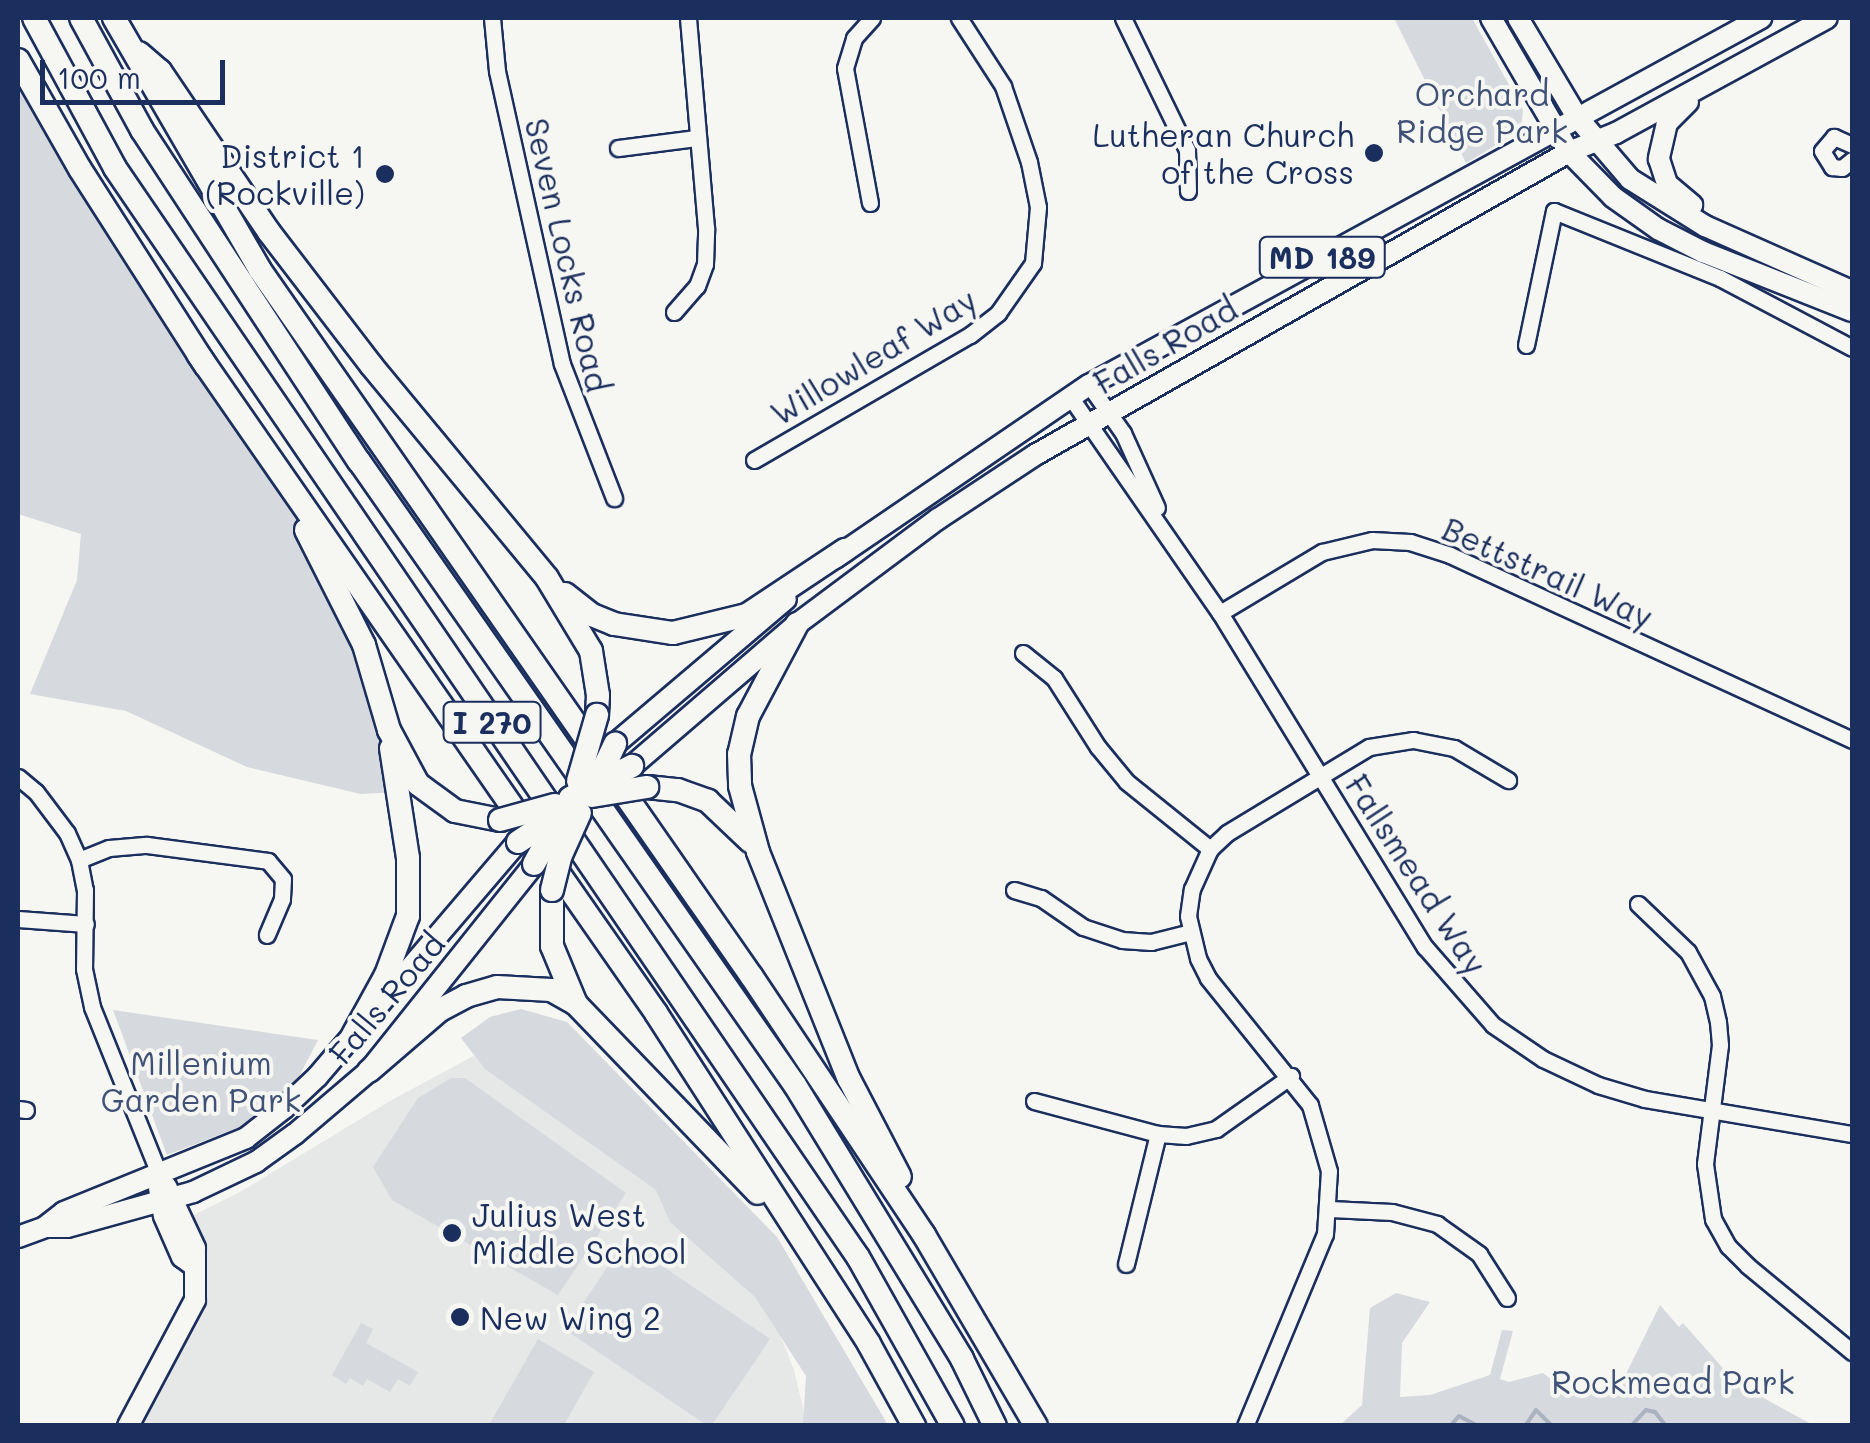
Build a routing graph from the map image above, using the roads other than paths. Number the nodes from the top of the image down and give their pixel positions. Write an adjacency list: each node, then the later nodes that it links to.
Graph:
1 (34, 18): 87 (highway, I 270)
2 (81, 18): 88 (highway, I 270)
3 (114, 18): 13 (highway, I 270)
4 (492, 18): 38 (street, Seven Locks Road)
5 (688, 18): 18 (street)
6 (872, 18): 25 (street)
7 (959, 18): 37 (street, Willowleaf Way)
8 (1123, 18): 24 (street)
9 (1491, 18): 17 (main road)
10 (1518, 18): 16 (main road)
11 (1761, 18): 16 (main road, Falls Road / MD 189)
12 (1826, 18): 15 (main road, Falls Road / MD 189)
13 (126, 41): 41 (highway); 78 (highway, I 270)
14 (18, 60): 32 (highway, I 270)
15 (1726, 72): 19 (main road, Falls Road / MD 189); 26 (main road)
16 (1578, 117): 17 (main road, Falls Road / MD 189); 19 (main road)
17 (1555, 129): 22 (main road); 33 (main road, Falls Road / MD 189)
18 (696, 138): 21 (street); 29 (street)
19 (1596, 142): 22 (main road, Falls Road / MD 189); 26 (main road)
20 (1852, 145): 23 (street)
21 (618, 148)
22 (1570, 152): 28 (main road); 35 (main road, Falls Road / MD 189)
23 (1852, 160)
24 (1188, 191)
25 (870, 202)
26 (1815, 274): 27 (main road)
27 (1852, 291)
28 (1852, 310)
29 (674, 312)
30 (1526, 345): 31 (street)
31 (1852, 348)
32 (198, 354): 45 (highway); 83 (highway, I 270)
33 (1089, 385): 34 (main road, Falls Road / MD 189); 35 (street, Fallsmead Way)
34 (1071, 398): 36 (street, Fallsmead Way); 40 (main road, Falls Road / MD 189)
35 (1108, 411): 36 (main road, Falls Road / MD 189); 39 (street, Fallsmead Way)
36 (1088, 424): 39 (street, Fallsmead Way); 43 (main road, Falls Road / MD 189)
37 (754, 460)
38 (614, 498)
39 (1164, 526): 42 (street, Fallsmead Way)
40 (845, 550): 41 (highway); 47 (main road, Falls Road / MD 189)
41 (547, 578): 52 (highway, bridge)
42 (1220, 613): 46 (street, Bettstrail Way); 49 (street, Fallsmead Way)
43 (797, 624): 48 (main road, Falls Road / MD 189); 55 (highway)
44 (1023, 653): 54 (street)
45 (389, 730): 52 (highway, bridge); 65 (highway)
46 (1852, 740)
47 (616, 744): 52 (highway, bridge)
48 (632, 766): 52 (highway, bridge)
49 (1320, 775): 51 (street); 54 (street); 69 (street, Fallsmead Way)
50 (18, 777): 56 (street)
51 (1508, 780)
52 (575, 796): 53 (highway, bridge); 55 (highway, bridge); 57 (highway, bridge); 64 (highway, bridge)
53 (518, 842): 65 (main road, Falls Road)
54 (1210, 850): 62 (street)
55 (758, 852): 78 (highway)
56 (78, 860): 61 (street); 63 (street)
57 (534, 864): 66 (main road, Falls Road)
58 (1014, 890): 62 (street)
59 (1638, 904): 69 (street)
60 (18, 919): 61 (street)
61 (86, 924): 73 (street)
62 (1192, 932): 67 (street)
63 (267, 935)
64 (576, 1004): 66 (highway); 83 (highway)
65 (353, 1035): 73 (main road, Falls Road)
66 (369, 1072): 72 (main road, Falls Road)
67 (1291, 1076): 70 (street); 75 (street)
68 (1034, 1101): 70 (street)
69 (1712, 1110): 71 (street, Fallsmead Way); 84 (street)
70 (1158, 1134): 80 (street)
71 (1852, 1134)
72 (231, 1175): 74 (main road, Falls Road); 77 (main road)
73 (160, 1176): 74 (main road); 76 (main road, Falls Road)
74 (166, 1199): 76 (main road, Falls Road); 77 (main road); 81 (main road)
75 (1330, 1209): 82 (street); 90 (street)
76 (45, 1227): 79 (main road)
77 (190, 1230): 81 (main road)
78 (924, 1235): 89 (highway, I 270)
79 (18, 1238)
80 (1126, 1264)
81 (193, 1265): 85 (main road)
82 (1507, 1298)
83 (870, 1344): 86 (highway, I 270)
84 (1852, 1352)
85 (128, 1426)
86 (914, 1426)
87 (953, 1426)
88 (995, 1426)
89 (1036, 1426)
90 (1244, 1426)

